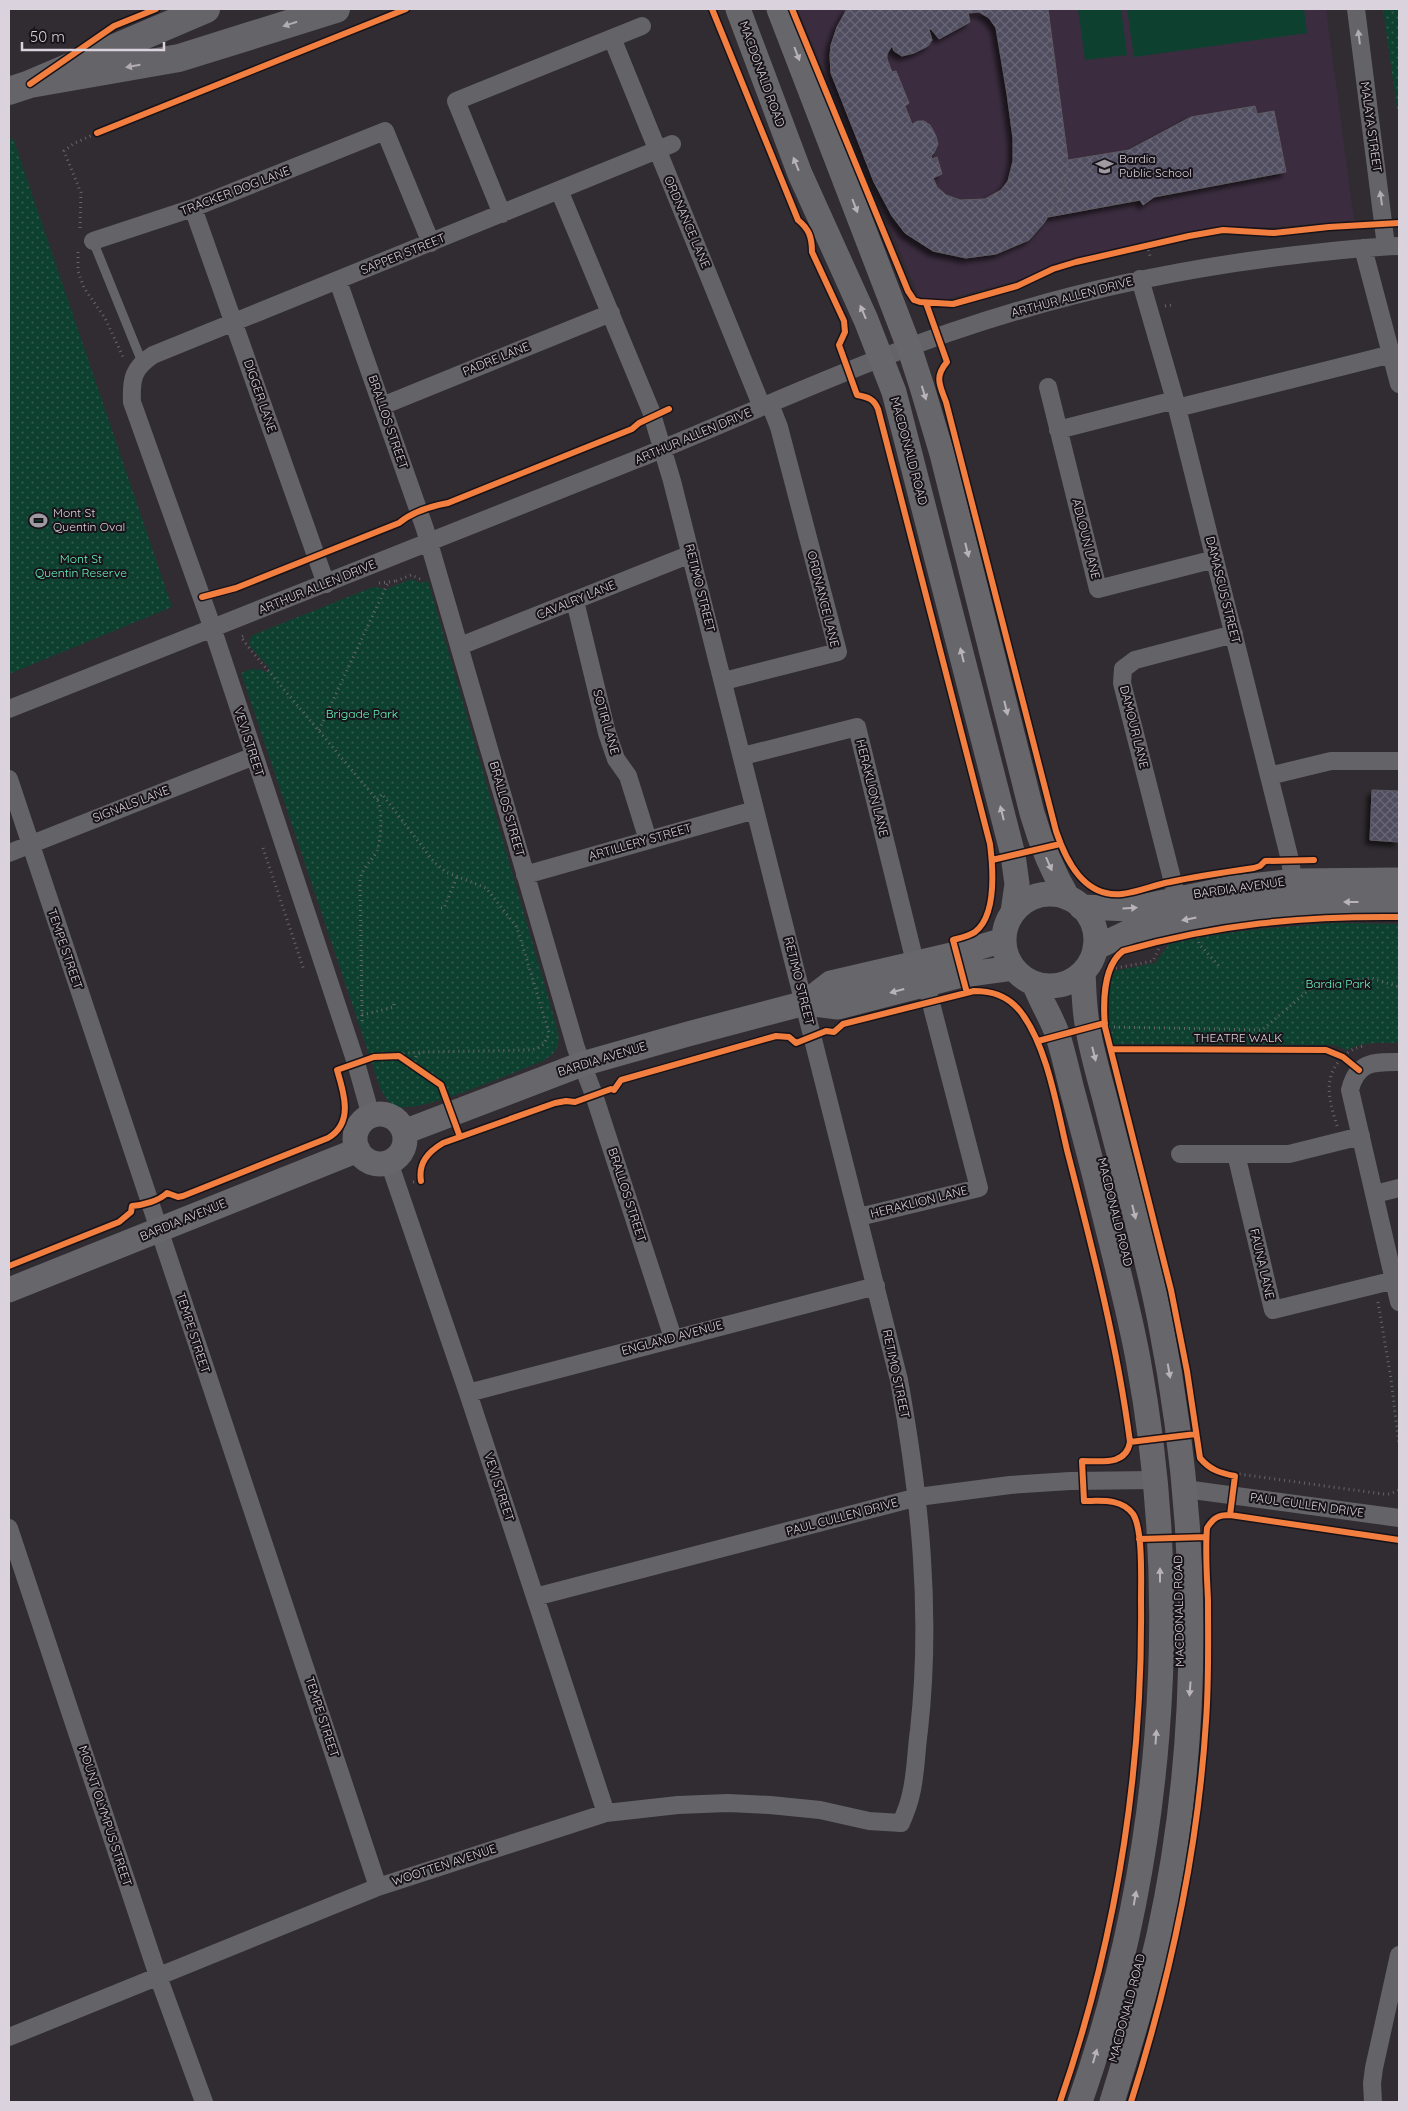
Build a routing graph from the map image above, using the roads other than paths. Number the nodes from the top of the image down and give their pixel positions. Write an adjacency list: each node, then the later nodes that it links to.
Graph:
1 (206, 9): 8 (main road)
2 (336, 9): 8 (main road, one-way to 8)
3 (738, 9): 23 (street, MACDONALD ROAD, one-way to 3)
4 (779, 9): 21 (street, one-way to 21)
5 (1356, 9): 15 (street, MALAYA STREET, one-way to 5)
6 (642, 26): 7 (street)
7 (612, 38): 9 (street, ORDNANCE LANE); 12 (street)
8 (19, 88)
9 (665, 147): 10 (street, SAPPER STREET); 28 (street, ORDNANCE LANE)
10 (559, 190): 12 (street, SAPPER STREET); 19 (street, RETIMO STREET)
11 (192, 208): 13 (street, TRACKER DOG LANE); 14 (street, TRACKER DOG LANE); 20 (street, DIGGER LANE)
12 (502, 214): 14 (street, SAPPER STREET)
13 (93, 241): 24 (lane, TRACKER DOG LANE)
14 (431, 243): 18 (street, SAPPER STREET)
15 (1393, 246): 16 (street, ARTHUR ALLEN DRIVE)
16 (1363, 248): 17 (street, ARTHUR ALLEN DRIVE); 22 (street)
17 (1140, 279): 21 (street, ARTHUR ALLEN DRIVE); 27 (street, DAMASCUS STREET)
18 (338, 280): 20 (street, SAPPER STREET); 29 (street, BRALLOS STREET)
19 (611, 313): 29 (street, PADRE LANE); 31 (street, RETIMO STREET)
20 (234, 322): 24 (street, SAPPER STREET); 35 (street, DIGGER LANE)
21 (909, 347): 23 (street, ARTHUR ALLEN DRIVE); 55 (street, one-way to 55)
22 (1392, 354): 25 (street); 27 (street)
23 (882, 357): 28 (street, ARTHUR ALLEN DRIVE); 57 (street, MACDONALD ROAD, one-way to 23)
24 (139, 365): 37 (street, VEVI STREET)
25 (1399, 384)
26 (1048, 387): 30 (street, ADLOUN LANE)
27 (1176, 404): 30 (street); 34 (street, DAMASCUS STREET)
28 (766, 405): 31 (street, ARTHUR ALLEN DRIVE); 40 (street, ORDNANCE LANE)
29 (382, 406): 32 (street, BRALLOS STREET)
30 (1058, 430): 34 (street, ADLOUN LANE)
31 (663, 449): 32 (street, ARTHUR ALLEN DRIVE); 33 (street, RETIMO STREET)
32 (429, 543): 35 (street, ARTHUR ALLEN DRIVE); 39 (street, BRALLOS STREET)
33 (691, 554): 36 (street, CAVALRY LANE); 40 (street, RETIMO STREET)
34 (1215, 559): 38 (street, DAMASCUS STREET)
35 (326, 584): 37 (street, ARTHUR ALLEN DRIVE)
36 (575, 601): 39 (street, CAVALRY LANE); 48 (street, SOTIR LANE)
37 (211, 629): 41 (street, ARTHUR ALLEN DRIVE); 42 (street, VEVI STREET)
38 (1234, 634): 45 (street, DAMASCUS STREET); 54 (street, DAMOUR LANE)
39 (460, 646): 51 (street, BRALLOS STREET)
40 (724, 681): 43 (street, RETIMO STREET)
41 (9, 710)
42 (254, 756): 49 (street, SIGNALS LANE); 67 (street, VEVI STREET)
43 (743, 756): 47 (street, RETIMO STREET); 62 (street, HERAKLION LANE)
44 (1399, 761): 45 (street)
45 (1269, 776): 53 (street, DAMASCUS STREET)
46 (9, 779): 49 (street, TEMPE STREET)
47 (755, 810): 48 (street, ARTILLERY STREET); 64 (street, RETIMO STREET)
48 (648, 840): 51 (street, ARTILLERY STREET)
49 (30, 844): 50 (street, SIGNALS LANE); 77 (street, TEMPE STREET)
50 (9, 853)
51 (526, 875): 66 (street, BRALLOS STREET)
52 (1399, 880): 53 (street, BARDIA AVENUE)
53 (1295, 892): 54 (street, BARDIA AVENUE); 56 (street, BARDIA AVENUE, one-way to 53); 59 (street, BARDIA AVENUE, one-way to 59)
54 (1177, 898): 55 (street, BARDIA AVENUE, one-way to 54)
55 (1075, 902): 57 (street); 59 (street)
56 (1399, 902)
57 (1014, 912): 58 (street)
58 (1004, 940): 60 (street); 62 (street, BARDIA AVENUE)
59 (1105, 955): 61 (street)
60 (1013, 968): 62 (street, BARDIA AVENUE); 63 (street)
61 (1083, 972): 63 (street); 85 (street, MACDONALD ROAD, one-way to 85)
62 (921, 973): 64 (street, BARDIA AVENUE); 76 (street, HERAKLION LANE)
63 (1034, 983): 84 (street, MACDONALD ROAD)
64 (805, 1003): 66 (street, BARDIA AVENUE); 76 (street, RETIMO STREET)
65 (1399, 1062): 69 (street)
66 (582, 1064): 68 (street, BARDIA AVENUE); 82 (street, BRALLOS STREET)
67 (371, 1116): 68 (street); 70 (street)
68 (404, 1132): 73 (street)
69 (1361, 1136): 72 (street); 75 (street)
70 (358, 1150): 73 (street); 77 (street, BARDIA AVENUE)
71 (1180, 1154): 72 (street)
72 (1236, 1154): 78 (street, FAUNA LANE)
73 (389, 1162): 83 (street, VEVI STREET)
74 (1399, 1188): 75 (street)
75 (1376, 1194): 78 (street)
76 (859, 1217): 79 (street, RETIMO STREET)
77 (160, 1230): 80 (street, BARDIA AVENUE); 92 (street, TEMPE STREET)
78 (1395, 1280): 81 (street)
79 (876, 1286): 82 (street, ENGLAND AVENUE); 86 (street, RETIMO STREET)
80 (9, 1290)
81 (1399, 1302)
82 (673, 1338): 83 (street, ENGLAND AVENUE)
83 (468, 1393): 89 (street, VEVI STREET)
84 (1154, 1480): 86 (street, PAUL CULLEN DRIVE); 97 (street, MACDONALD ROAD, one-way to 84)
85 (1185, 1489): 87 (street, PAUL CULLEN DRIVE); 98 (street, MACDONALD ROAD, one-way to 98)
86 (918, 1497): 89 (street, PAUL CULLEN DRIVE); 91 (street, RETIMO STREET)
87 (1399, 1518)
88 (9, 1528): 94 (street, MOUNT OLYMPUS STREET)
89 (536, 1597): 90 (street, VEVI STREET)
90 (606, 1813): 91 (street, WOOTTEN AVENUE); 92 (street, WOOTTEN AVENUE)
91 (902, 1823)
92 (378, 1887): 94 (street, WOOTTEN AVENUE)
93 (1399, 1955): 99 (street)
94 (158, 1976): 95 (street, WOOTTEN AVENUE); 96 (street, MOUNT OLYMPUS STREET)
95 (9, 2037)
96 (204, 2102)
97 (1080, 2102)
98 (1112, 2102)
99 (1373, 2102)

